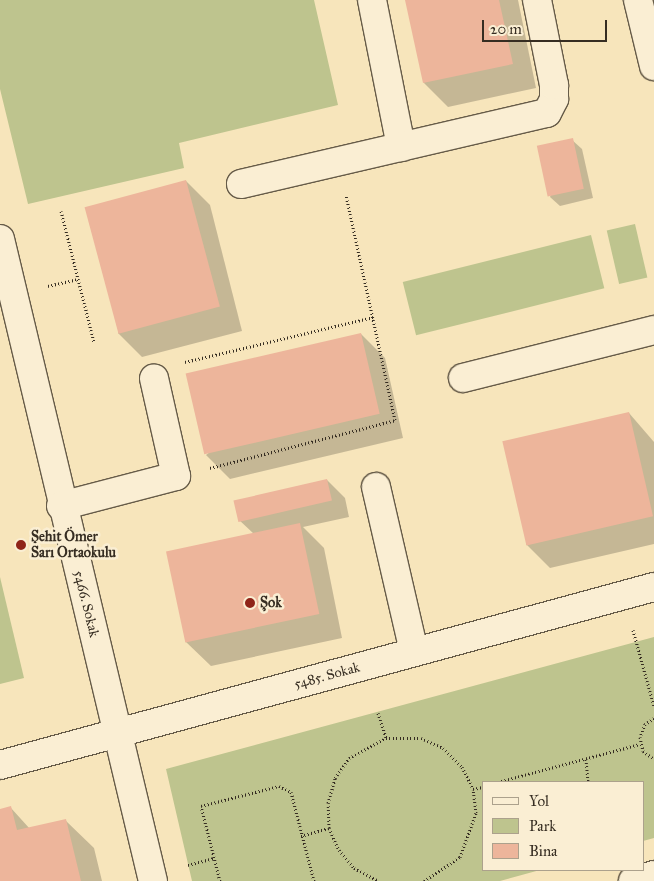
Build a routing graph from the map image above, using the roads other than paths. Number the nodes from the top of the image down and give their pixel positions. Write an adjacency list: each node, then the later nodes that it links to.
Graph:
1 (372, 0): 5 (street)
2 (537, 0): 5 (street)
3 (638, 0): 4 (street)
4 (654, 66)
5 (401, 147): 6 (street)
6 (241, 184)
7 (0, 239): 12 (street, 5466. Sokak)
8 (654, 330): 10 (street)
9 (154, 378): 12 (street)
10 (463, 378)
11 (376, 488): 14 (street)
12 (61, 506): 15 (street, 5466. Sokak)
13 (654, 587): 14 (street, 5485. Sokak)
14 (414, 652): 15 (street, 5485. Sokak)
15 (118, 733): 16 (street, 5485. Sokak); 18 (street, 5466. Sokak)
16 (0, 765)
17 (654, 875): 19 (street)
18 (153, 881)
19 (632, 881)

